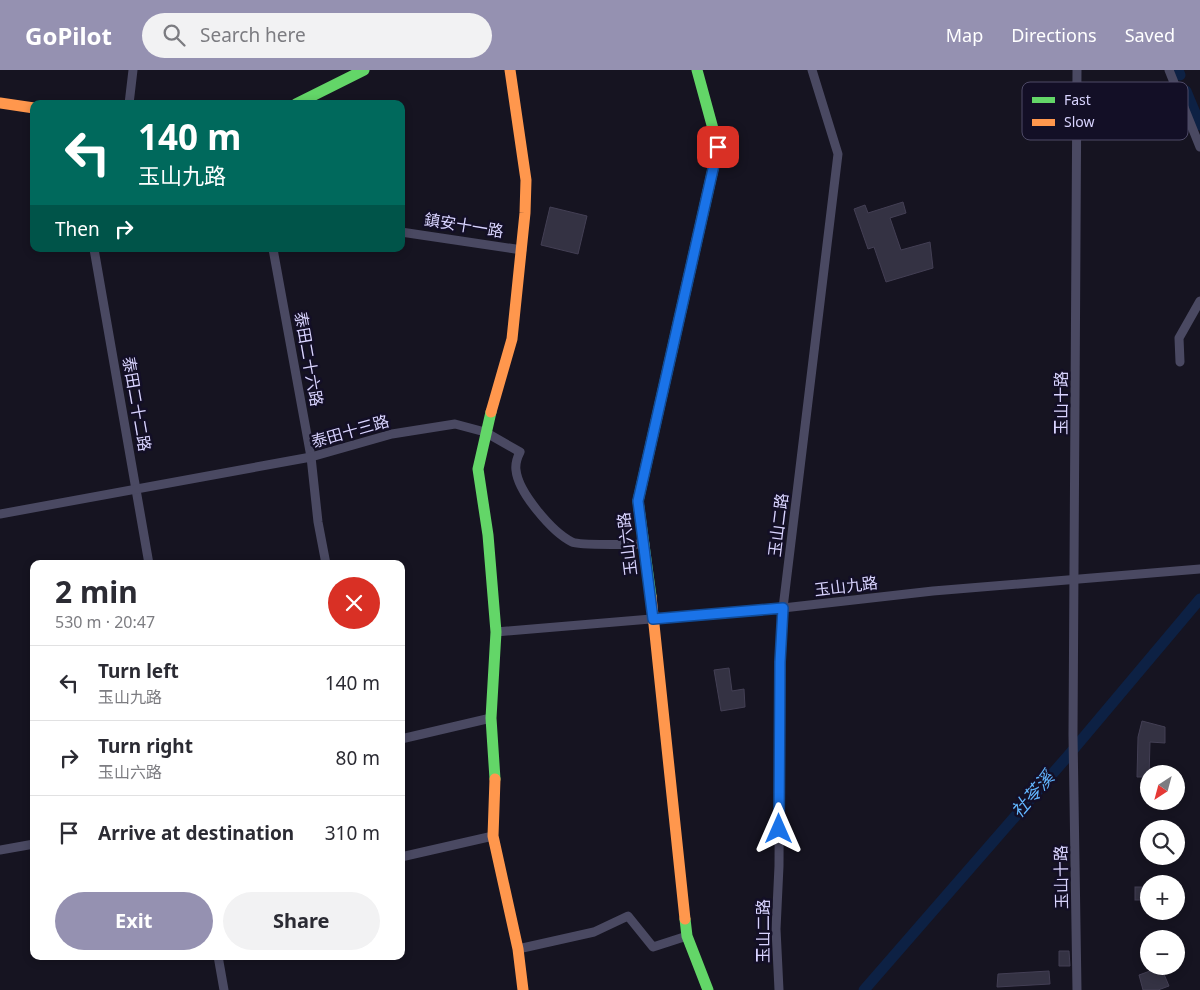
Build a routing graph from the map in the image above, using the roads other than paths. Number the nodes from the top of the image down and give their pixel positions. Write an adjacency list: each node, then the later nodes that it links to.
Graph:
1 (132, 70): 8 (street)
2 (364, 70): 9 (street)
3 (510, 70): 16 (street)
4 (697, 70): 25 (street, 玉山六路)
5 (812, 70): 30 (street, 玉山二路)
6 (1169, 70): 7 (street)
7 (1174, 82)
8 (130, 100)
9 (304, 100)
10 (0, 103): 11 (street)
11 (30, 107)
12 (1188, 118): 14 (street)
13 (1077, 140): 29 (street, 玉山十路)
14 (1200, 148)
15 (405, 233): 16 (street, 鎮安十一路)
16 (522, 250): 21 (street)
17 (95, 252): 23 (street, 泰田二十二路)
18 (274, 252): 22 (street, 泰田二十六路)
19 (1200, 302): 20 (street)
20 (1180, 362)
21 (486, 432): 22 (street, 泰田十三路); 25 (street, 泰田十三路); 32 (street)
22 (311, 458): 23 (street, 泰田十三路); 27 (street, 泰田二十六路)
23 (136, 490): 24 (street, 泰田十三路); 26 (street, 泰田二十二路)
24 (0, 514)
25 (645, 544): 31 (street, 玉山六路)
26 (148, 560)
27 (325, 560)
28 (1200, 569): 29 (street, 玉山九路)
29 (1076, 579): 30 (street, 玉山九路); 46 (street, 玉山十路)
30 (783, 608): 31 (street, 玉山九路); 45 (street, 玉山二路)
31 (653, 619): 32 (street, 玉山九路); 39 (street, 玉山六路)
32 (496, 632): 33 (street)
33 (491, 718): 34 (street); 35 (street)
34 (405, 738)
35 (494, 836): 38 (street); 40 (street)
36 (30, 845): 37 (street)
37 (0, 850)
38 (405, 856)
39 (686, 936): 40 (street); 44 (street, 玉山六路)
40 (518, 949): 43 (street)
41 (219, 960): 42 (street)
42 (224, 990)
43 (523, 990)
44 (708, 990)
45 (779, 990)
46 (1077, 990)

